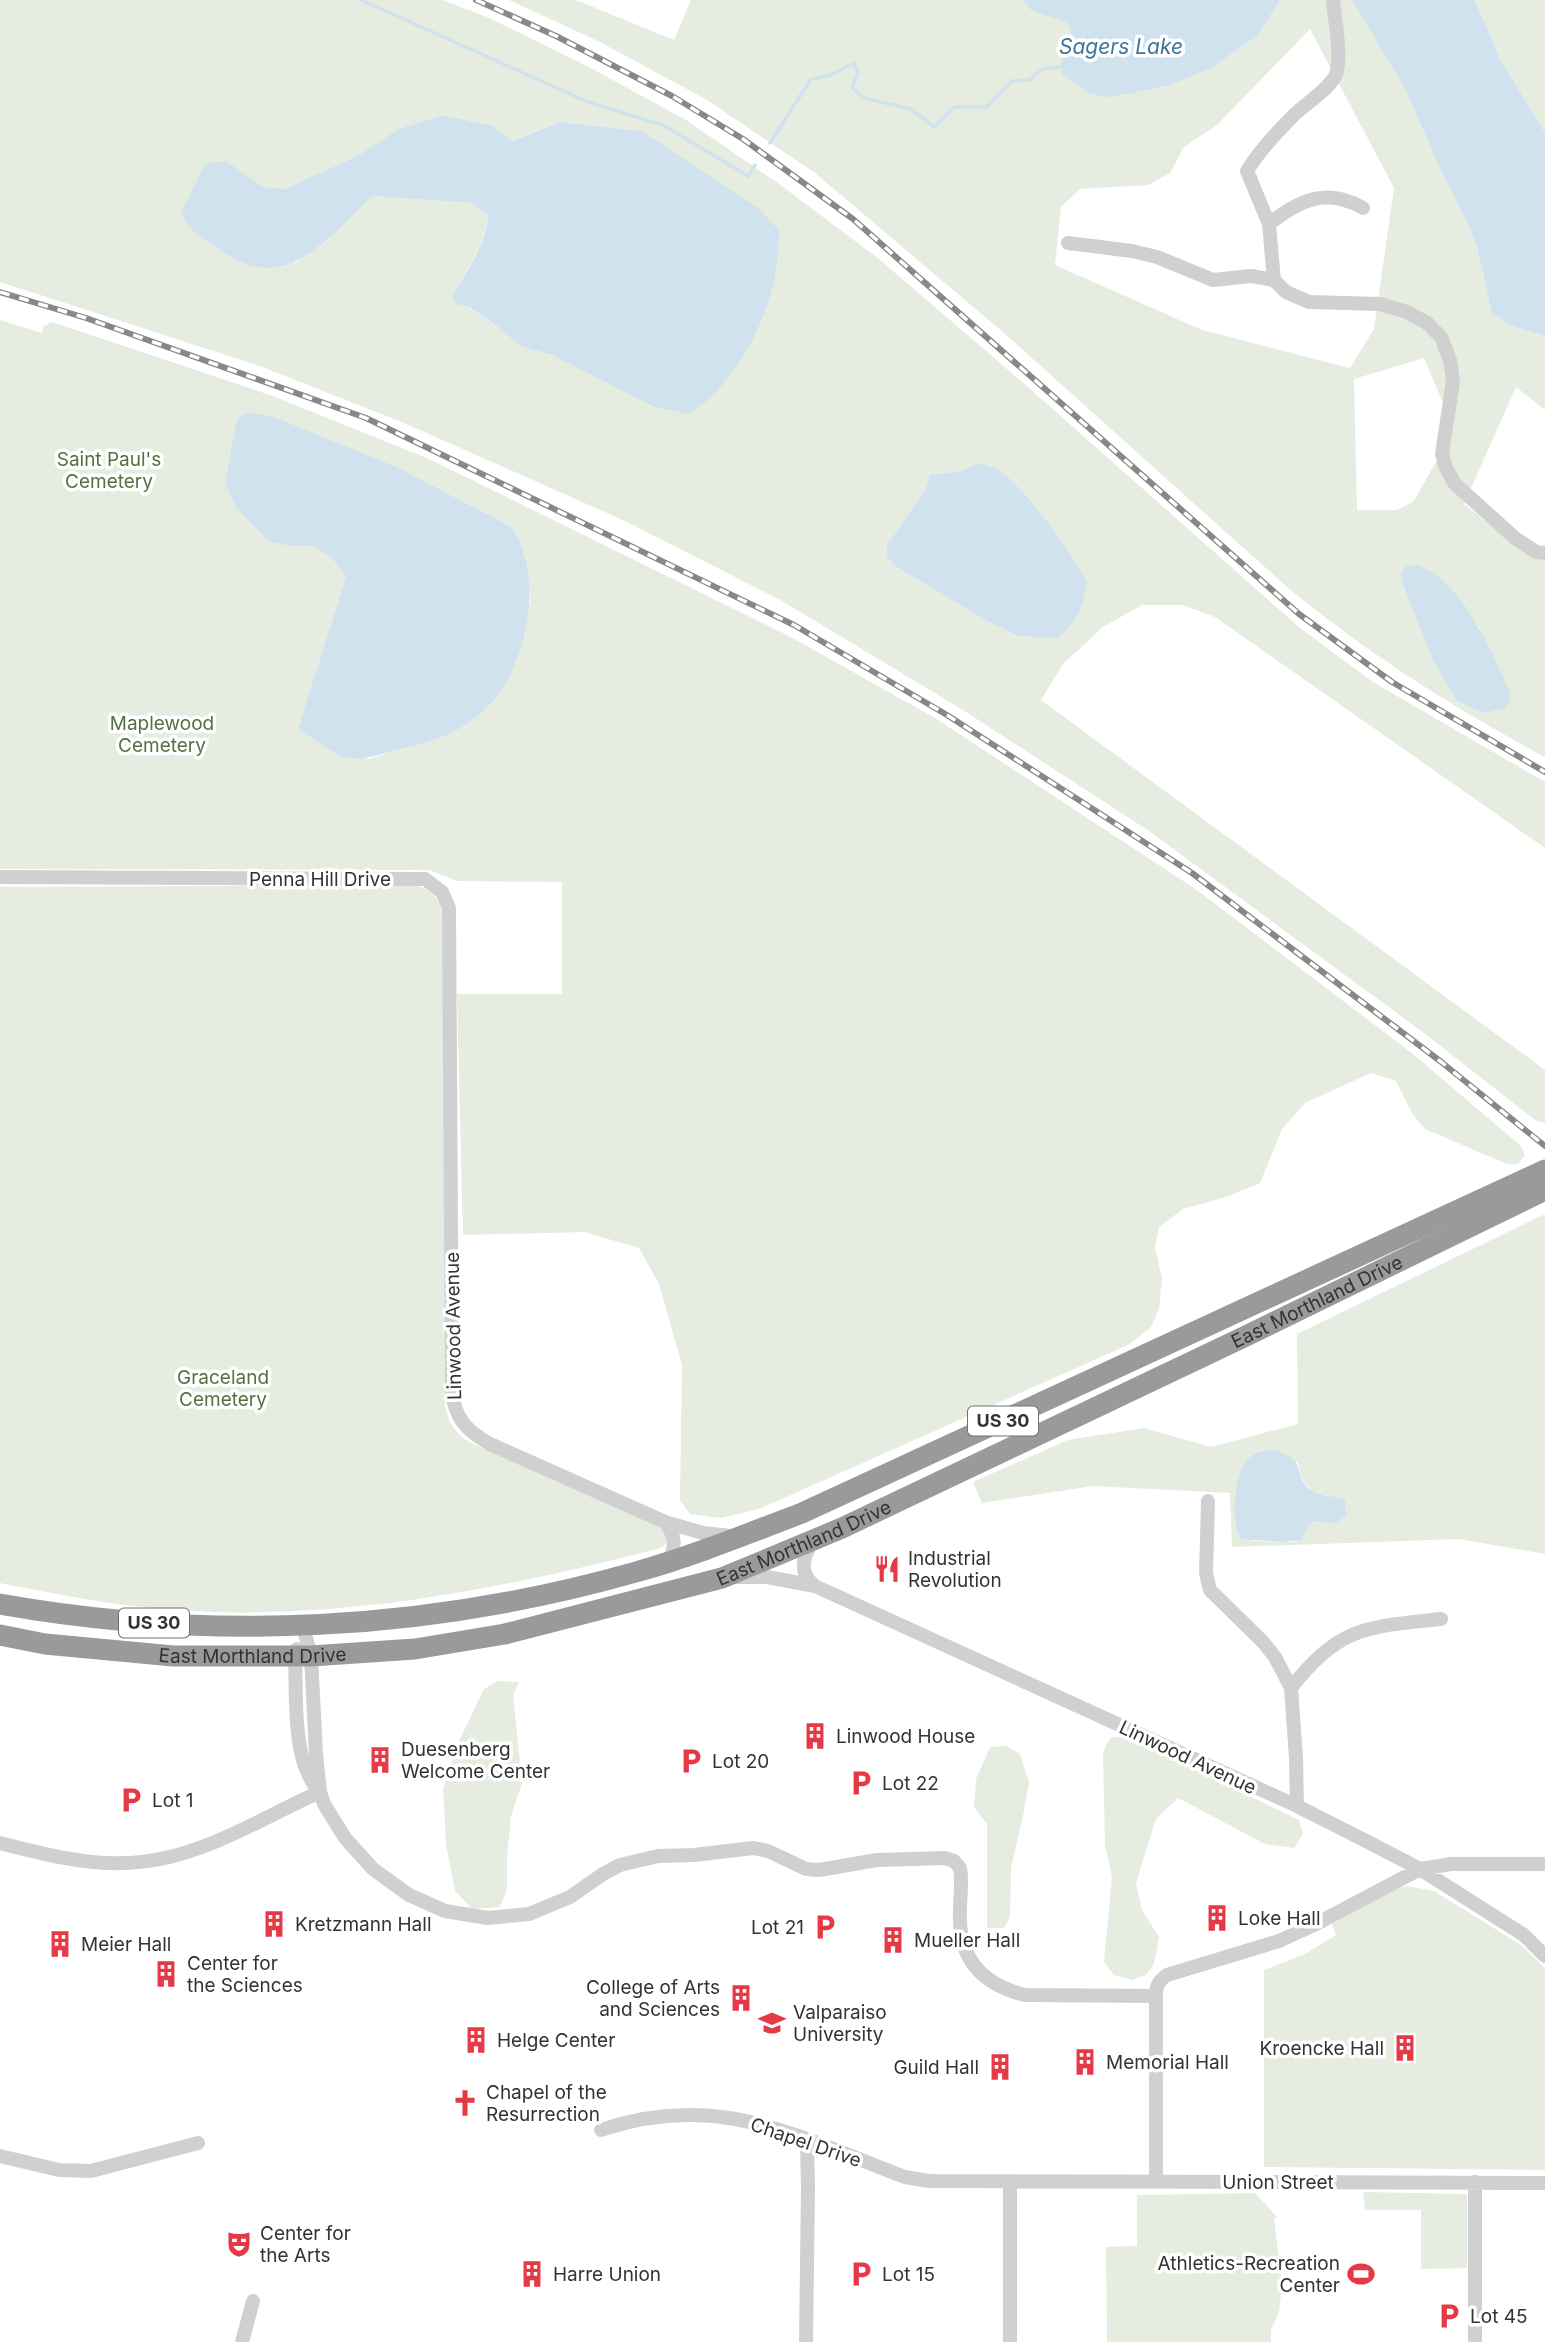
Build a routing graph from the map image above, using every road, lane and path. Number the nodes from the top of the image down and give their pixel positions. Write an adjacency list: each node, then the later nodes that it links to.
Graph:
1 (1333, 0): 3 (street)
2 (1363, 208): 3 (street)
3 (1269, 224): 5 (street)
4 (1068, 243): 5 (street)
5 (1274, 280): 6 (street)
6 (1545, 553)
7 (0, 877): 8 (street, Penna Hill Drive)
8 (449, 1085): 12 (street, Linwood Avenue)
9 (1545, 1170): 13 (highway, East Morthland Drive / US 30)
10 (1545, 1190): 14 (highway, East Morthland Drive / US 30)
11 (1208, 1502): 23 (street)
12 (665, 1521): 13 (street, Linwood Avenue); 15 (street)
13 (740, 1537): 15 (highway, East Morthland Drive / US 30)
14 (813, 1541): 16 (highway, East Morthland Drive / US 30); 17 (street)
15 (668, 1563): 20 (highway, East Morthland Drive / US 30)
16 (722, 1578): 17 (street, Linwood Avenue); 22 (highway, East Morthland Drive / US 30)
17 (815, 1586): 25 (street, Linwood Avenue)
18 (0, 1604): 20 (highway, East Morthland Drive / US 30)
19 (1441, 1619): 23 (street)
20 (303, 1627): 22 (street)
21 (0, 1635): 22 (highway, East Morthland Drive / US 30)
22 (303, 1656): 24 (street)
23 (1291, 1688): 25 (street)
24 (320, 1793): 26 (street); 30 (street)
25 (1297, 1806): 28 (street, Linwood Avenue)
26 (0, 1843)
27 (1545, 1864): 28 (street)
28 (1420, 1870): 29 (street, Linwood Avenue); 30 (street)
29 (1545, 1956)
30 (1156, 1996): 36 (street)
31 (601, 2130): 32 (street, Chapel Drive)
32 (807, 2140): 35 (street, Chapel Drive); 41 (street)
33 (198, 2143): 34 (street)
34 (0, 2156)
35 (1010, 2182): 36 (street, Union Street); 42 (street)
36 (1156, 2182): 37 (street, Union Street)
37 (1475, 2182): 38 (street, Union Street); 43 (street)
38 (1545, 2183)
39 (253, 2301): 40 (street)
40 (242, 2342)
41 (806, 2342)
42 (1010, 2342)
43 (1475, 2342)

